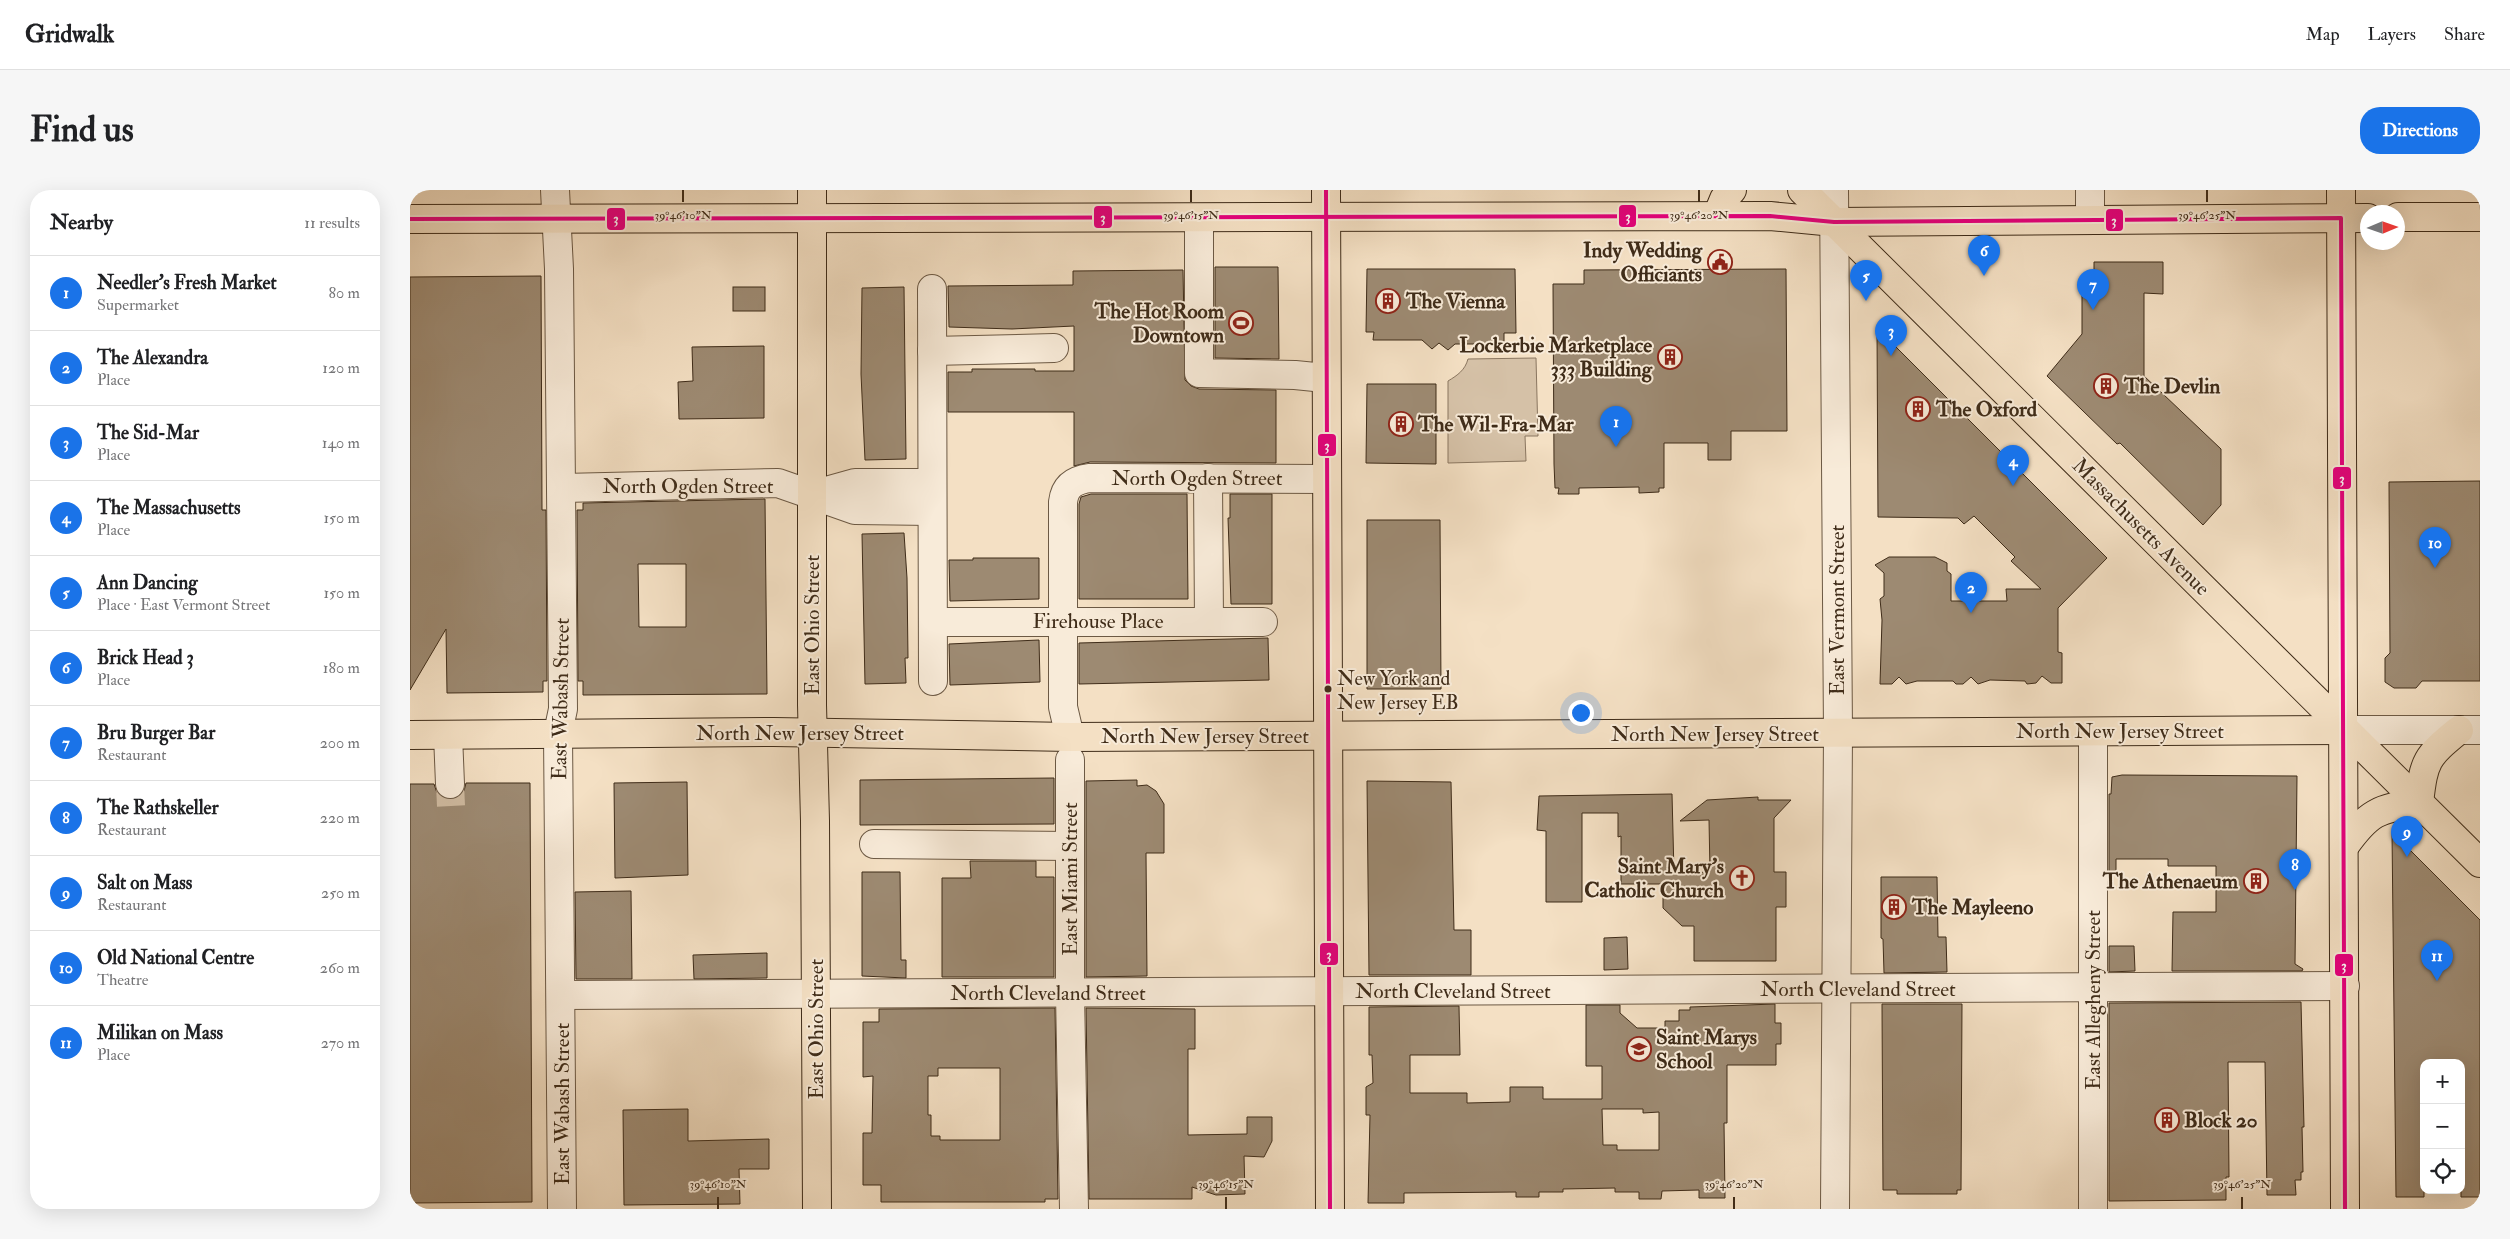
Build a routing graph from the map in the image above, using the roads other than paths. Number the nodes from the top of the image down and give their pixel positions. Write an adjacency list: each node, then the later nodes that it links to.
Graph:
1 (555, 190): 17 (street, East Wabash Street)
2 (812, 190): 12 (main road, East Ohio Street)
3 (1326, 190): 14 (main road)
4 (1732, 190): 9 (main road)
5 (1802, 190): 19 (main road, Massachusetts Avenue)
6 (1834, 190): 19 (street, East Vermont Street)
7 (2090, 190): 18 (street)
8 (2341, 190): 15 (main road)
9 (1717, 216): 14 (main road); 19 (main road)
10 (2405, 217): 11 (main road)
11 (2480, 217)
12 (812, 218): 13 (main road); 17 (main road); 29 (main road, East Ohio Street)
13 (1199, 218): 14 (main road); 23 (street)
14 (1326, 218): 23 (main road)
15 (2354, 218): 18 (main road); 36 (main road)
16 (410, 219): 17 (main road)
17 (556, 219): 28 (street, East Wabash Street)
18 (2090, 220): 19 (main road)
19 (1834, 222): 36 (main road, Massachusetts Avenue); 41 (street, East Vermont Street)
20 (932, 290): 22 (street)
21 (1054, 348): 22 (street)
22 (932, 351): 26 (street)
23 (1326, 378): 25 (main road)
24 (1208, 478): 25 (street, North Ogden Street); 27 (street, North Ogden Street); 33 (street)
25 (1326, 479): 44 (main road)
26 (932, 482): 29 (street); 30 (street)
27 (1070, 484): 31 (street, East Miami Street)
28 (563, 488): 29 (street, North Ogden Street); 40 (street, East Wabash Street)
29 (812, 496): 30 (street, North Ogden Street); 38 (main road, East Ohio Street)
30 (932, 511): 32 (street)
31 (1063, 621): 32 (street, Firehouse Place); 33 (street, Firehouse Place); 45 (street, East Miami Street)
32 (933, 622): 35 (street)
33 (1209, 622): 34 (street, Firehouse Place)
34 (1263, 622)
35 (933, 681)
36 (2345, 730): 37 (street, North New Jersey Street); 39 (main road, North New Jersey Street); 47 (main road, Massachusetts Avenue); 50 (main road)
37 (2470, 730): 47 (main road)
38 (812, 732): 40 (main road, North New Jersey Street); 45 (main road, North New Jersey Street); 57 (main road, East Ohio Street)
39 (2093, 732): 41 (main road, North New Jersey Street); 53 (street, East Allegheny Street)
40 (558, 733): 42 (main road, North New Jersey Street); 58 (street, East Wabash Street)
41 (1838, 733): 44 (main road, North New Jersey Street); 54 (street, East Vermont Street)
42 (448, 734): 43 (main road, North New Jersey Street); 46 (street)
43 (410, 735)
44 (1327, 735): 45 (main road, North New Jersey Street); 55 (main road)
45 (1070, 749): 49 (street, East Miami Street)
46 (450, 784)
47 (2419, 803): 50 (main road); 51 (main road, Massachusetts Avenue)
48 (874, 844): 49 (street)
49 (1070, 846): 56 (street, East Miami Street)
50 (2344, 847): 52 (main road)
51 (2480, 864)
52 (2345, 986): 53 (street, North Cleveland Street); 65 (main road)
53 (2093, 988): 54 (street, North Cleveland Street); 64 (street, East Allegheny Street)
54 (1837, 989): 55 (street, North Cleveland Street); 63 (street, East Vermont Street)
55 (1329, 992): 56 (street, North Cleveland Street); 62 (main road)
56 (1070, 993): 57 (street, North Cleveland Street); 61 (street, East Miami Street)
57 (816, 994): 58 (street, North Cleveland Street); 60 (main road, East Ohio Street)
58 (561, 995): 59 (street, East Wabash Street)
59 (562, 1209)
60 (817, 1209)
61 (1074, 1209)
62 (1330, 1209)
63 (1835, 1209)
64 (2093, 1209)
65 (2345, 1209)

